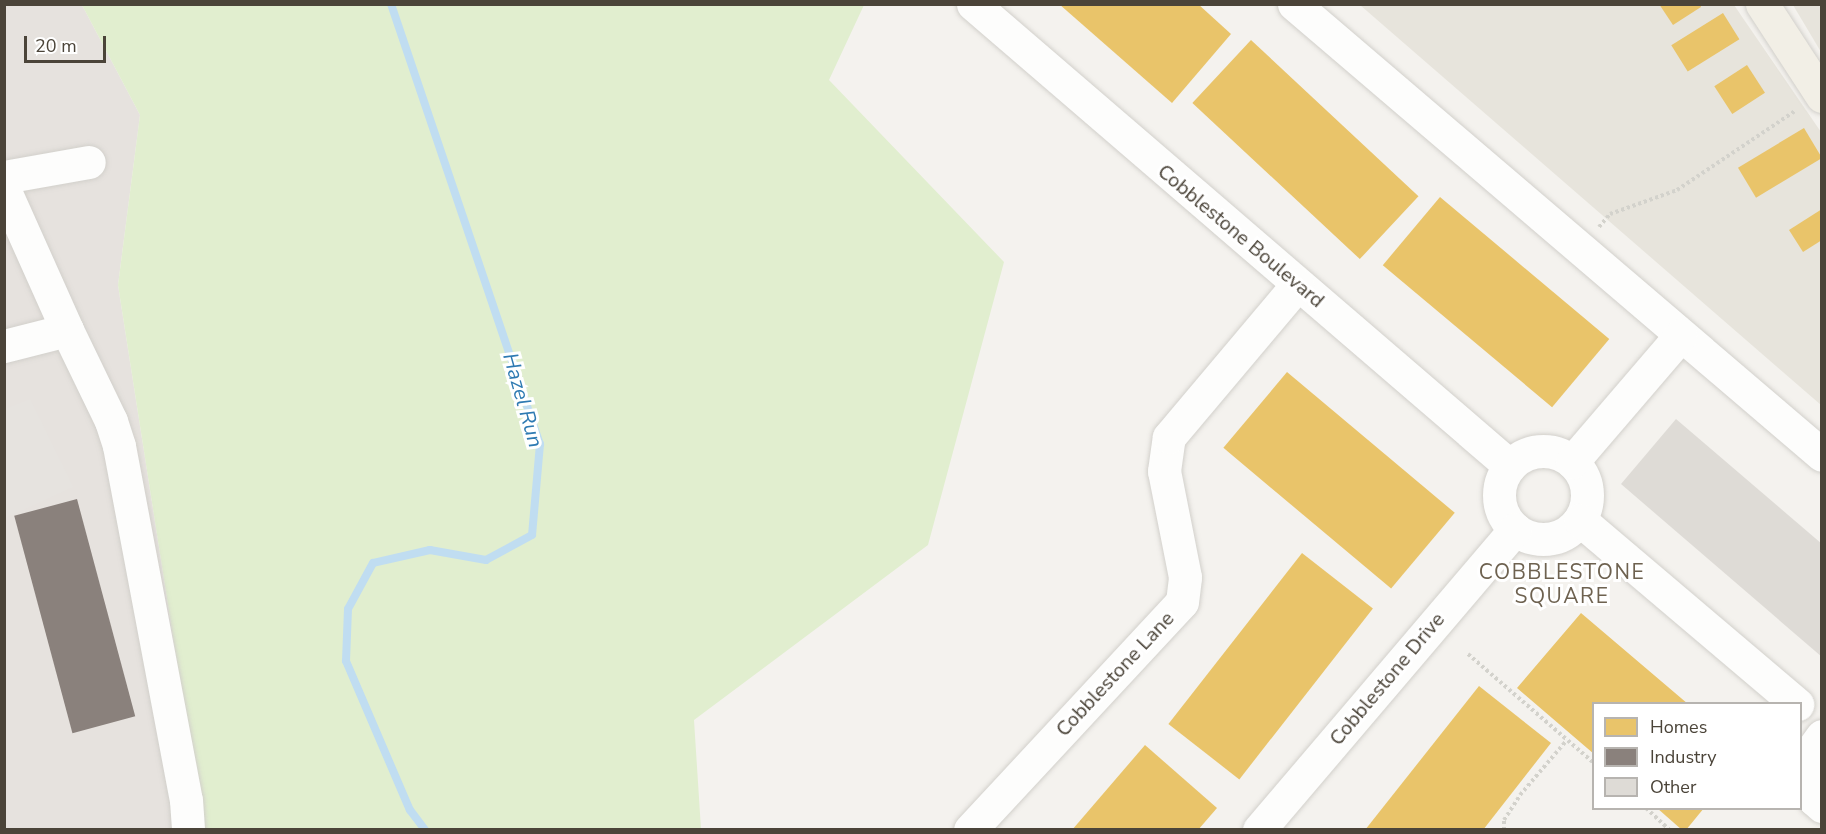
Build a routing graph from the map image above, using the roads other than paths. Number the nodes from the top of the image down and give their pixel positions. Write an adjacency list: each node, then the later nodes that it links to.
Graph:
1 (973, 4): 8 (street, Cobblestone Boulevard)
2 (1294, 4): 10 (street)
3 (1762, 4): 4 (main road)
4 (1808, 103)
5 (89, 162): 6 (street)
6 (4, 177)
7 (4, 189): 9 (street)
8 (1298, 285): 14 (street, Cobblestone Boulevard); 23 (street, Cobblestone Lane)
9 (67, 330): 11 (street); 22 (street)
10 (1681, 335): 12 (street); 13 (street)
11 (4, 346)
12 (1821, 455)
13 (1572, 462): 14 (street); 15 (street)
14 (1510, 466): 16 (street)
15 (1580, 520): 16 (street); 17 (street)
16 (1515, 529): 24 (street, Cobblestone Drive)
17 (1795, 702)
18 (1802, 708): 19 (street)
19 (1821, 724)
20 (1821, 736): 21 (street)
21 (1821, 806)
22 (188, 830)
23 (970, 830)
24 (1259, 830)

